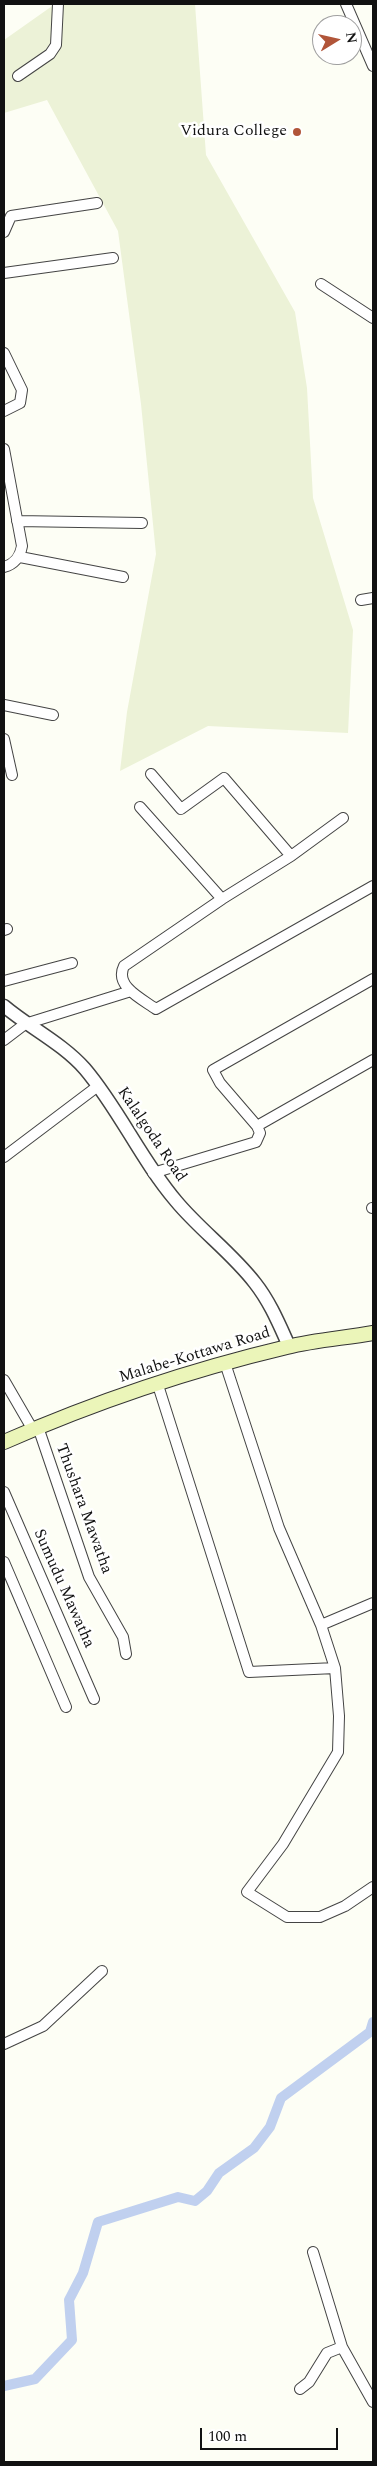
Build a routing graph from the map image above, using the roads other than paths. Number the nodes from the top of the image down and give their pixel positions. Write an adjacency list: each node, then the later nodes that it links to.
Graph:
1 (58, 4): 4 (street)
2 (346, 4): 3 (street)
3 (373, 66)
4 (18, 76)
5 (97, 203): 6 (street)
6 (4, 232)
7 (113, 258): 8 (street)
8 (4, 273)
9 (321, 284): 10 (street)
10 (373, 318)
11 (4, 354): 12 (street)
12 (4, 411)
13 (4, 449): 14 (street)
14 (17, 521): 15 (street); 16 (street)
15 (142, 523)
16 (20, 557): 17 (street); 18 (street)
17 (4, 567)
18 (123, 578)
19 (373, 598): 20 (street)
20 (361, 600)
21 (4, 705): 22 (street)
22 (53, 715)
23 (4, 739): 25 (street)
24 (151, 774): 28 (street)
25 (12, 775)
26 (140, 807): 30 (street)
27 (343, 818): 28 (street)
28 (291, 856): 30 (street)
29 (373, 886): 34 (street)
30 (222, 898): 34 (street)
31 (72, 963): 33 (street)
32 (373, 979): 40 (street)
33 (4, 981)
34 (131, 991): 36 (street)
35 (4, 1006): 36 (street, Kalalgoda Road)
36 (25, 1024): 37 (street); 39 (street, Kalalgoda Road)
37 (4, 1040)
38 (373, 1060): 40 (street)
39 (98, 1086): 41 (street); 42 (street, Kalalgoda Road)
40 (258, 1126): 42 (street)
41 (4, 1158)
42 (153, 1173): 44 (street, Kalalgoda Road)
43 (373, 1334): 44 (main road, Malabe-Kottawa Road)
44 (289, 1346): 45 (main road, Malabe-Kottawa Road)
45 (225, 1363): 47 (main road, Malabe-Kottawa Road); 53 (street)
46 (4, 1380): 48 (street, Thushara Mawatha)
47 (157, 1382): 48 (main road, Malabe-Kottawa Road); 55 (street)
48 (35, 1429): 49 (main road, Malabe-Kottawa Road); 54 (street, Thushara Mawatha)
49 (4, 1442)
50 (4, 1492): 56 (street, Sumudu Mawatha)
51 (4, 1562): 57 (street)
52 (373, 1603): 53 (street)
53 (321, 1625): 55 (street)
54 (126, 1654)
55 (335, 1668): 58 (street)
56 (94, 1699)
57 (66, 1707)
58 (373, 1887)
59 (102, 1971): 60 (street)
60 (4, 2044)
61 (313, 2252): 62 (street)
62 (342, 2346): 63 (street); 64 (street)
63 (300, 2389)
64 (373, 2402)

